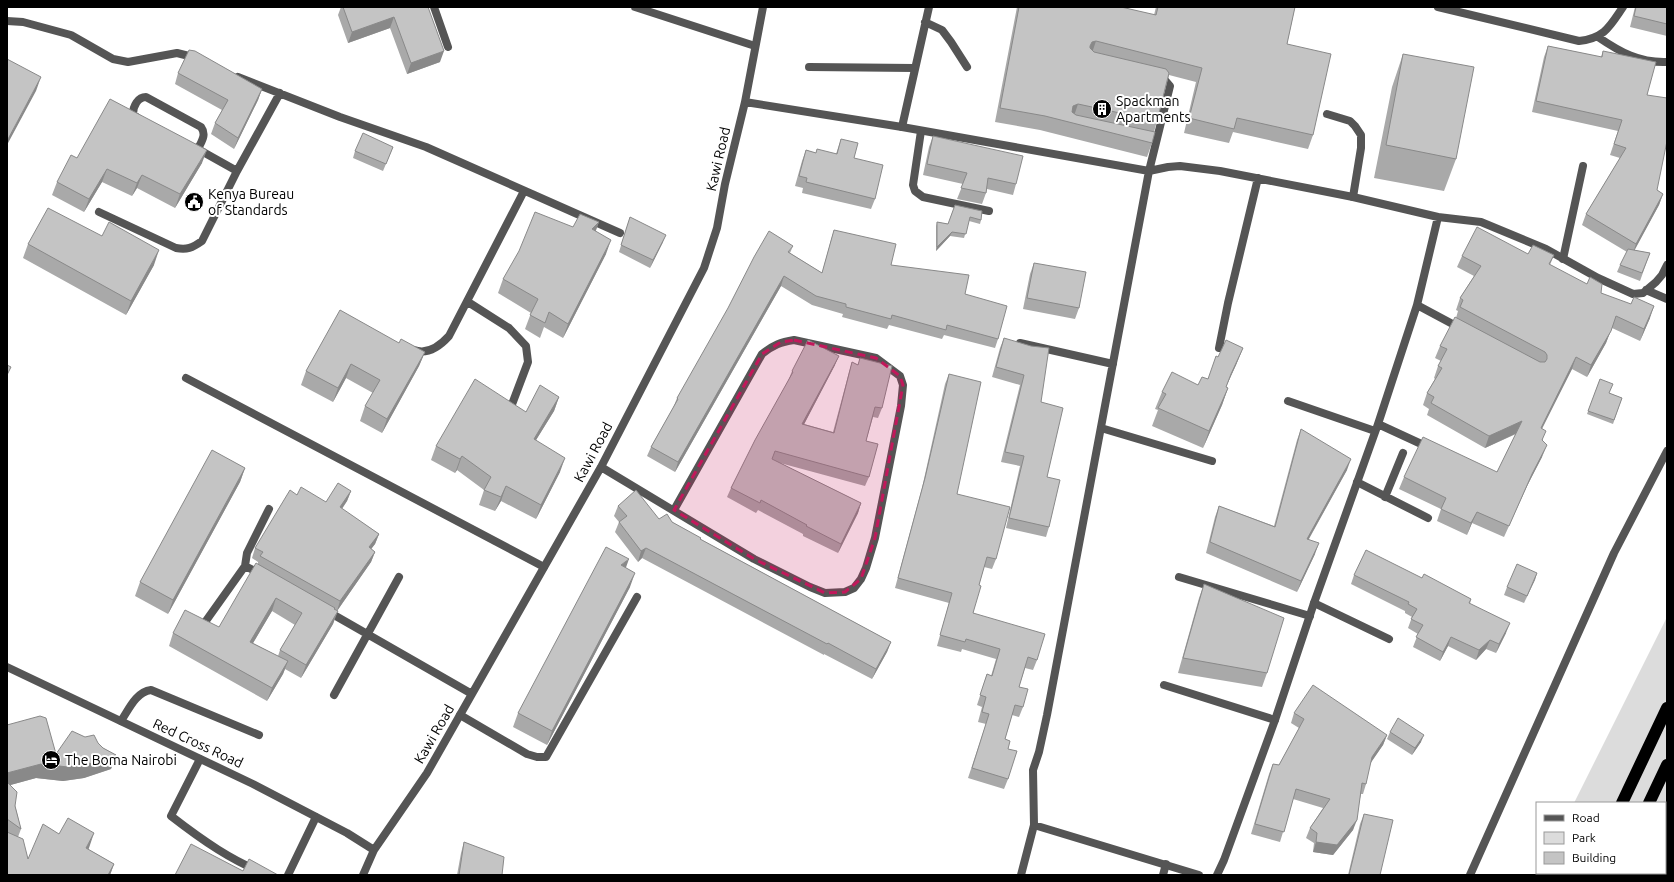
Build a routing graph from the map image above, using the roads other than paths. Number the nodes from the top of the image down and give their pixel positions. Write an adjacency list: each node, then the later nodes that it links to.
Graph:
1 (434, 7): 12 (street)
2 (635, 7): 11 (street)
3 (763, 7): 11 (street, Kawi Road)
4 (929, 7): 9 (street)
5 (1438, 7): 7 (street)
6 (1623, 7): 10 (street)
7 (1460, 9): 10 (street)
8 (7, 21): 13 (street)
9 (925, 22): 16 (street); 17 (street)
10 (1598, 37): 14 (street)
11 (755, 46): 21 (street, Kawi Road)
12 (448, 47)
13 (202, 60)
14 (1667, 62)
15 (809, 67): 17 (street)
16 (967, 67)
17 (914, 68): 24 (street)
18 (229, 72): 20 (street)
19 (1149, 75): 28 (street)
20 (280, 93): 27 (street); 30 (street)
21 (745, 102): 24 (street); 56 (street, Kawi Road)
22 (1327, 114): 31 (street)
23 (149, 124): 27 (street)
24 (902, 127): 25 (street)
25 (921, 131): 28 (street); 32 (street)
26 (1583, 166): 36 (street)
27 (237, 171): 33 (street)
28 (1149, 171): 29 (street); 46 (street)
29 (1258, 178): 31 (street); 45 (street)
30 (524, 191): 35 (street); 40 (street)
31 (1353, 197): 34 (street)
32 (990, 211)
33 (99, 212)
34 (1438, 217): 36 (street); 41 (street)
35 (620, 233)
36 (1563, 259): 38 (street)
37 (1667, 265): 38 (street)
38 (1646, 290): 39 (street)
39 (1667, 299)
40 (468, 302): 44 (street); 49 (street)
41 (1417, 304): 42 (street); 50 (street)
42 (1470, 333)
43 (1009, 341): 46 (street)
44 (407, 347)
45 (1219, 348)
46 (1113, 364): 51 (street)
47 (186, 378): 63 (street)
48 (1288, 401): 50 (street)
49 (511, 407)
50 (1377, 427): 52 (street); 57 (street)
51 (1101, 428): 55 (street); 88 (street)
52 (1436, 451)
53 (1667, 451): 98 (street)
54 (1402, 453): 58 (street)
55 (1212, 461)
56 (601, 467): 60 (street); 63 (street, Kawi Road)
57 (1357, 482): 58 (street); 68 (street)
58 (1385, 497): 61 (street)
59 (269, 509): 62 (street)
60 (674, 510): 60 (street)
61 (1428, 518)
62 (245, 566): 66 (street); 71 (street)
63 (544, 567): 76 (street, Kawi Road)
64 (399, 577): 72 (street)
65 (1179, 577): 70 (street)
66 (270, 579)
67 (637, 597): 79 (street)
68 (1314, 603): 70 (street); 73 (street)
69 (322, 608): 72 (street)
70 (1310, 616): 80 (street)
71 (203, 625)
72 (367, 634): 76 (street); 77 (street)
73 (1389, 639)
74 (7, 667): 81 (street, Red Cross Road)
75 (1164, 685): 80 (street)
76 (472, 694): 79 (street, Kawi Road)
77 (334, 695)
78 (1667, 708): 85 (highway)
79 (460, 715): 89 (street, Kawi Road)
80 (1275, 720): 97 (street)
81 (121, 721): 82 (street); 83 (street, Red Cross Road)
82 (259, 735)
83 (200, 759): 87 (street, Red Cross Road); 91 (street)
84 (1667, 765): 86 (highway)
85 (1622, 802)
86 (1649, 802)
87 (316, 817): 89 (street, Red Cross Road); 92 (street)
88 (1034, 825): 90 (street); 94 (street)
89 (374, 850): 93 (street, Kawi Road)
90 (1166, 864): 95 (street); 96 (street)
91 (269, 875)
92 (288, 875)
93 (363, 875)
94 (1020, 875)
95 (1163, 875)
96 (1199, 875)
97 (1217, 875)
98 (1470, 875)

